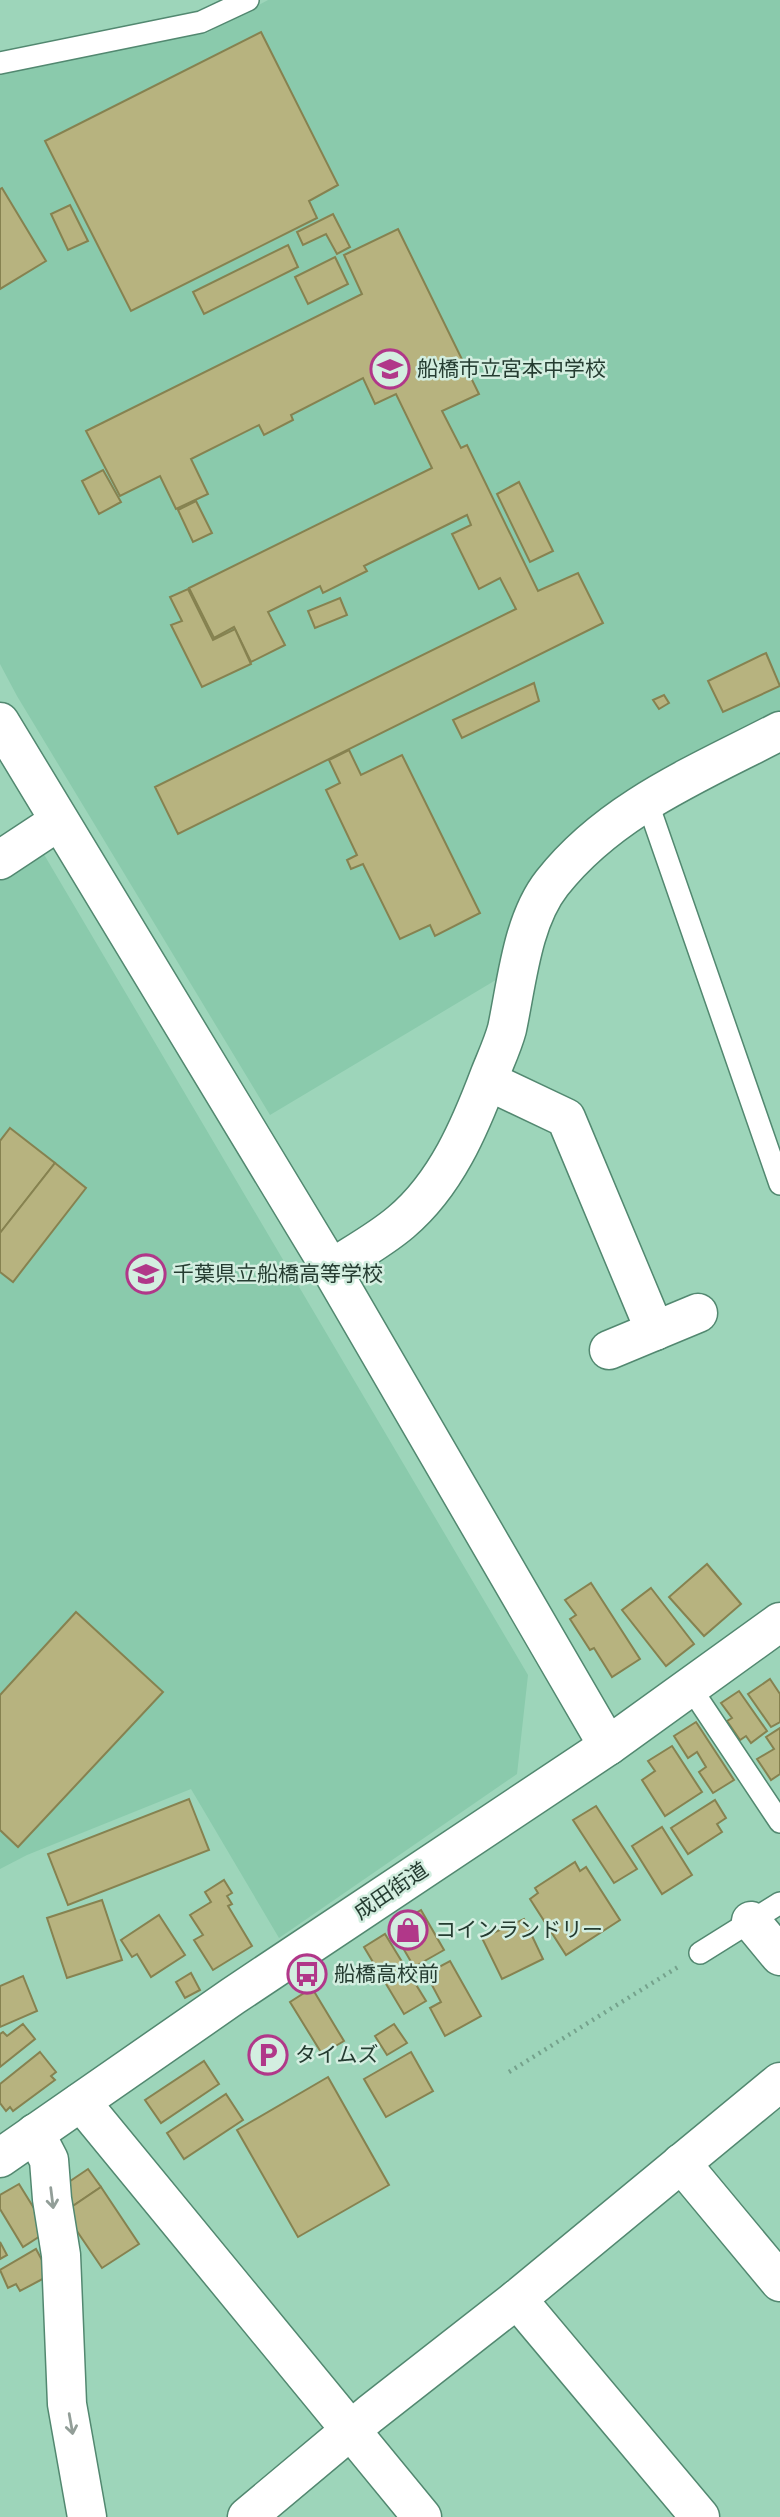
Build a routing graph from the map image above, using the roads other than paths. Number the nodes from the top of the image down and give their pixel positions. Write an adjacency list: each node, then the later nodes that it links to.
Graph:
1 (248, 0): 2 (lane)
2 (0, 63)
3 (0, 722): 6 (street)
4 (780, 732): 5 (street)
5 (647, 801): 8 (street); 9 (lane)
6 (59, 821): 7 (street); 10 (street)
7 (0, 860)
8 (488, 1081): 10 (street); 12 (street)
9 (780, 1184)
10 (331, 1269): 16 (street)
11 (698, 1313): 12 (street)
12 (655, 1331): 13 (street)
13 (609, 1350)
14 (780, 1622): 15 (street, 成田街道)
15 (690, 1687): 16 (street, 成田街道); 17 (lane)
16 (608, 1746): 22 (street, 成田街道)
17 (780, 1822)
18 (766, 1912): 19 (lane); 20 (street)
19 (700, 1953)
20 (780, 1956)
21 (780, 2082): 24 (street)
22 (81, 2102): 23 (street, 成田街道); 27 (street)
23 (12, 2144): 28 (street, one-way to 28)
24 (681, 2163): 25 (street); 26 (street)
25 (780, 2282)
26 (517, 2299): 27 (street); 31 (street)
27 (351, 2429): 29 (street); 30 (street)
28 (88, 2517)
29 (247, 2517)
30 (422, 2517)
31 (700, 2517)

